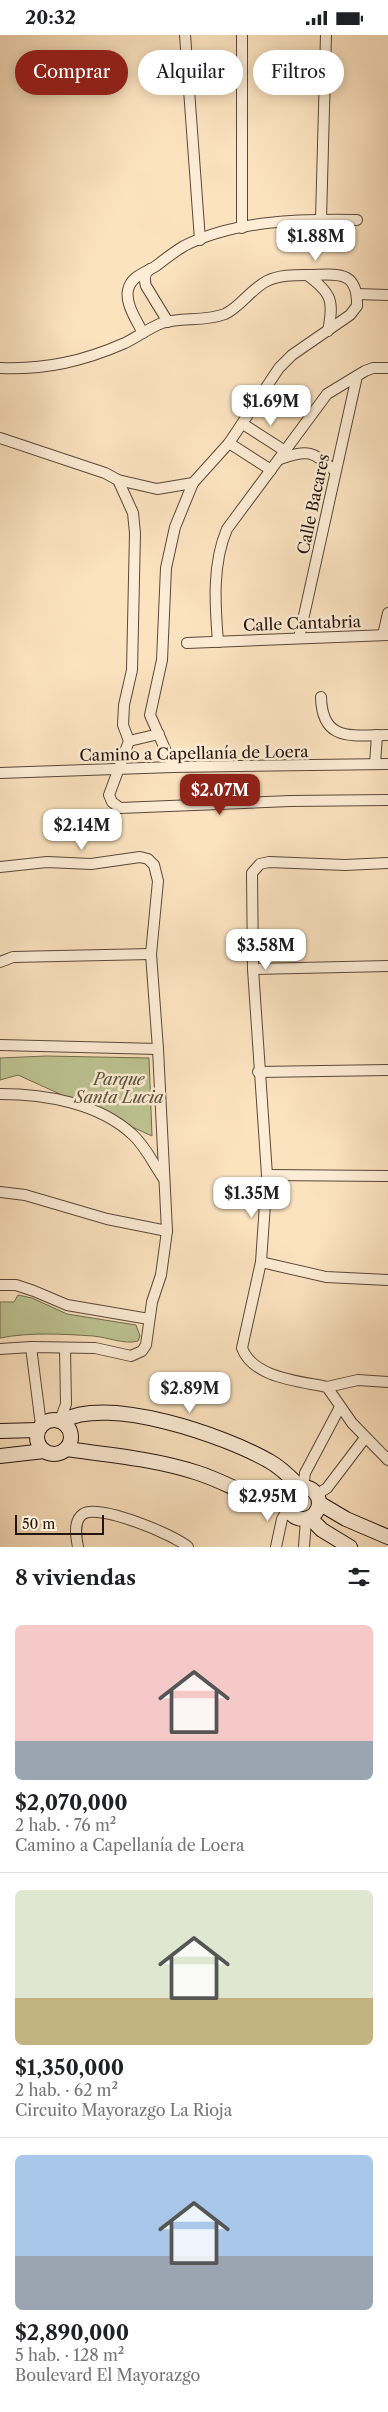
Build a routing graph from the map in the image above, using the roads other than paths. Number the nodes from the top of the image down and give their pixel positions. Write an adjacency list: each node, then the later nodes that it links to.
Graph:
1 (185, 35): 7 (street)
2 (242, 35): 6 (street)
3 (326, 35): 4 (street)
4 (321, 219): 5 (street); 6 (street)
5 (357, 220)
6 (242, 228): 7 (street)
7 (200, 241): 8 (street)
8 (150, 269): 12 (street); 14 (street)
9 (307, 275): 10 (street); 12 (street); 13 (street)
10 (357, 294): 11 (street); 13 (street)
11 (388, 295)
12 (168, 322): 14 (street)
13 (328, 331): 18 (street)
14 (143, 333): 15 (street)
15 (0, 368)
16 (388, 368): 17 (street)
17 (356, 376): 21 (street); 23 (street, Calle Bacares)
18 (242, 424): 20 (street); 21 (street)
19 (0, 438): 24 (street)
20 (229, 443): 22 (street); 25 (street)
21 (283, 455): 22 (street); 23 (street)
22 (271, 470): 29 (street)
23 (336, 471): 28 (street, Calle Bacares)
24 (118, 480): 25 (street); 35 (street)
25 (193, 483): 32 (street)
26 (388, 613): 27 (street)
27 (385, 635): 28 (street, Calle Cantabria)
28 (299, 638): 29 (street, Calle Cantabria)
29 (218, 642): 30 (street, Calle Cantabria)
30 (187, 643)
31 (321, 697): 33 (street)
32 (159, 734): 35 (street); 38 (street)
33 (377, 735): 34 (street); 36 (street)
34 (388, 735)
35 (129, 741): 39 (street)
36 (375, 764): 37 (street, Camino a Capellanía de Loera); 38 (street, Camino a Capellanía de Loera)
37 (388, 764)
38 (173, 767): 39 (street, Camino a Capellanía de Loera)
39 (117, 769): 40 (street, Camino a Capellanía de Loera); 41 (street)
40 (0, 773)
41 (388, 800)
42 (388, 863): 47 (street)
43 (0, 867): 44 (street)
44 (151, 954): 45 (street); 49 (street)
45 (0, 962)
46 (388, 966): 47 (street)
47 (253, 969): 51 (street)
48 (0, 1045): 49 (street)
49 (158, 1049): 55 (street)
50 (388, 1069): 51 (street)
51 (258, 1073): 53 (street)
52 (0, 1094): 55 (street)
53 (267, 1175): 54 (street); 58 (street)
54 (388, 1176)
55 (164, 1180): 57 (street)
56 (0, 1192): 57 (street)
57 (168, 1231): 61 (street)
58 (261, 1262): 59 (street); 66 (street)
59 (388, 1280)
60 (0, 1285): 61 (street)
61 (149, 1319): 63 (street)
62 (31, 1347): 63 (street); 64 (street); 69 (street)
63 (65, 1348): 68 (street)
64 (0, 1349)
65 (388, 1381): 66 (street)
66 (327, 1387): 67 (street)
67 (340, 1407): 71 (street); 76 (street)
68 (61, 1420): 69 (street); 72 (street); 76 (street)
69 (39, 1428): 70 (street); 73 (street)
70 (0, 1431)
71 (365, 1438): 75 (street); 77 (street)
72 (66, 1449): 73 (street); 78 (street)
73 (44, 1451): 74 (street)
74 (0, 1456)
75 (388, 1460)
76 (302, 1488): 77 (street); 78 (street)
77 (318, 1499): 79 (street); 80 (street)
78 (288, 1506): 79 (street); 83 (street)
79 (308, 1518): 84 (street); 85 (street)
80 (388, 1537)
81 (78, 1547): 82 (street)
82 (188, 1547)
83 (276, 1547)
84 (304, 1547)
85 (350, 1547)

